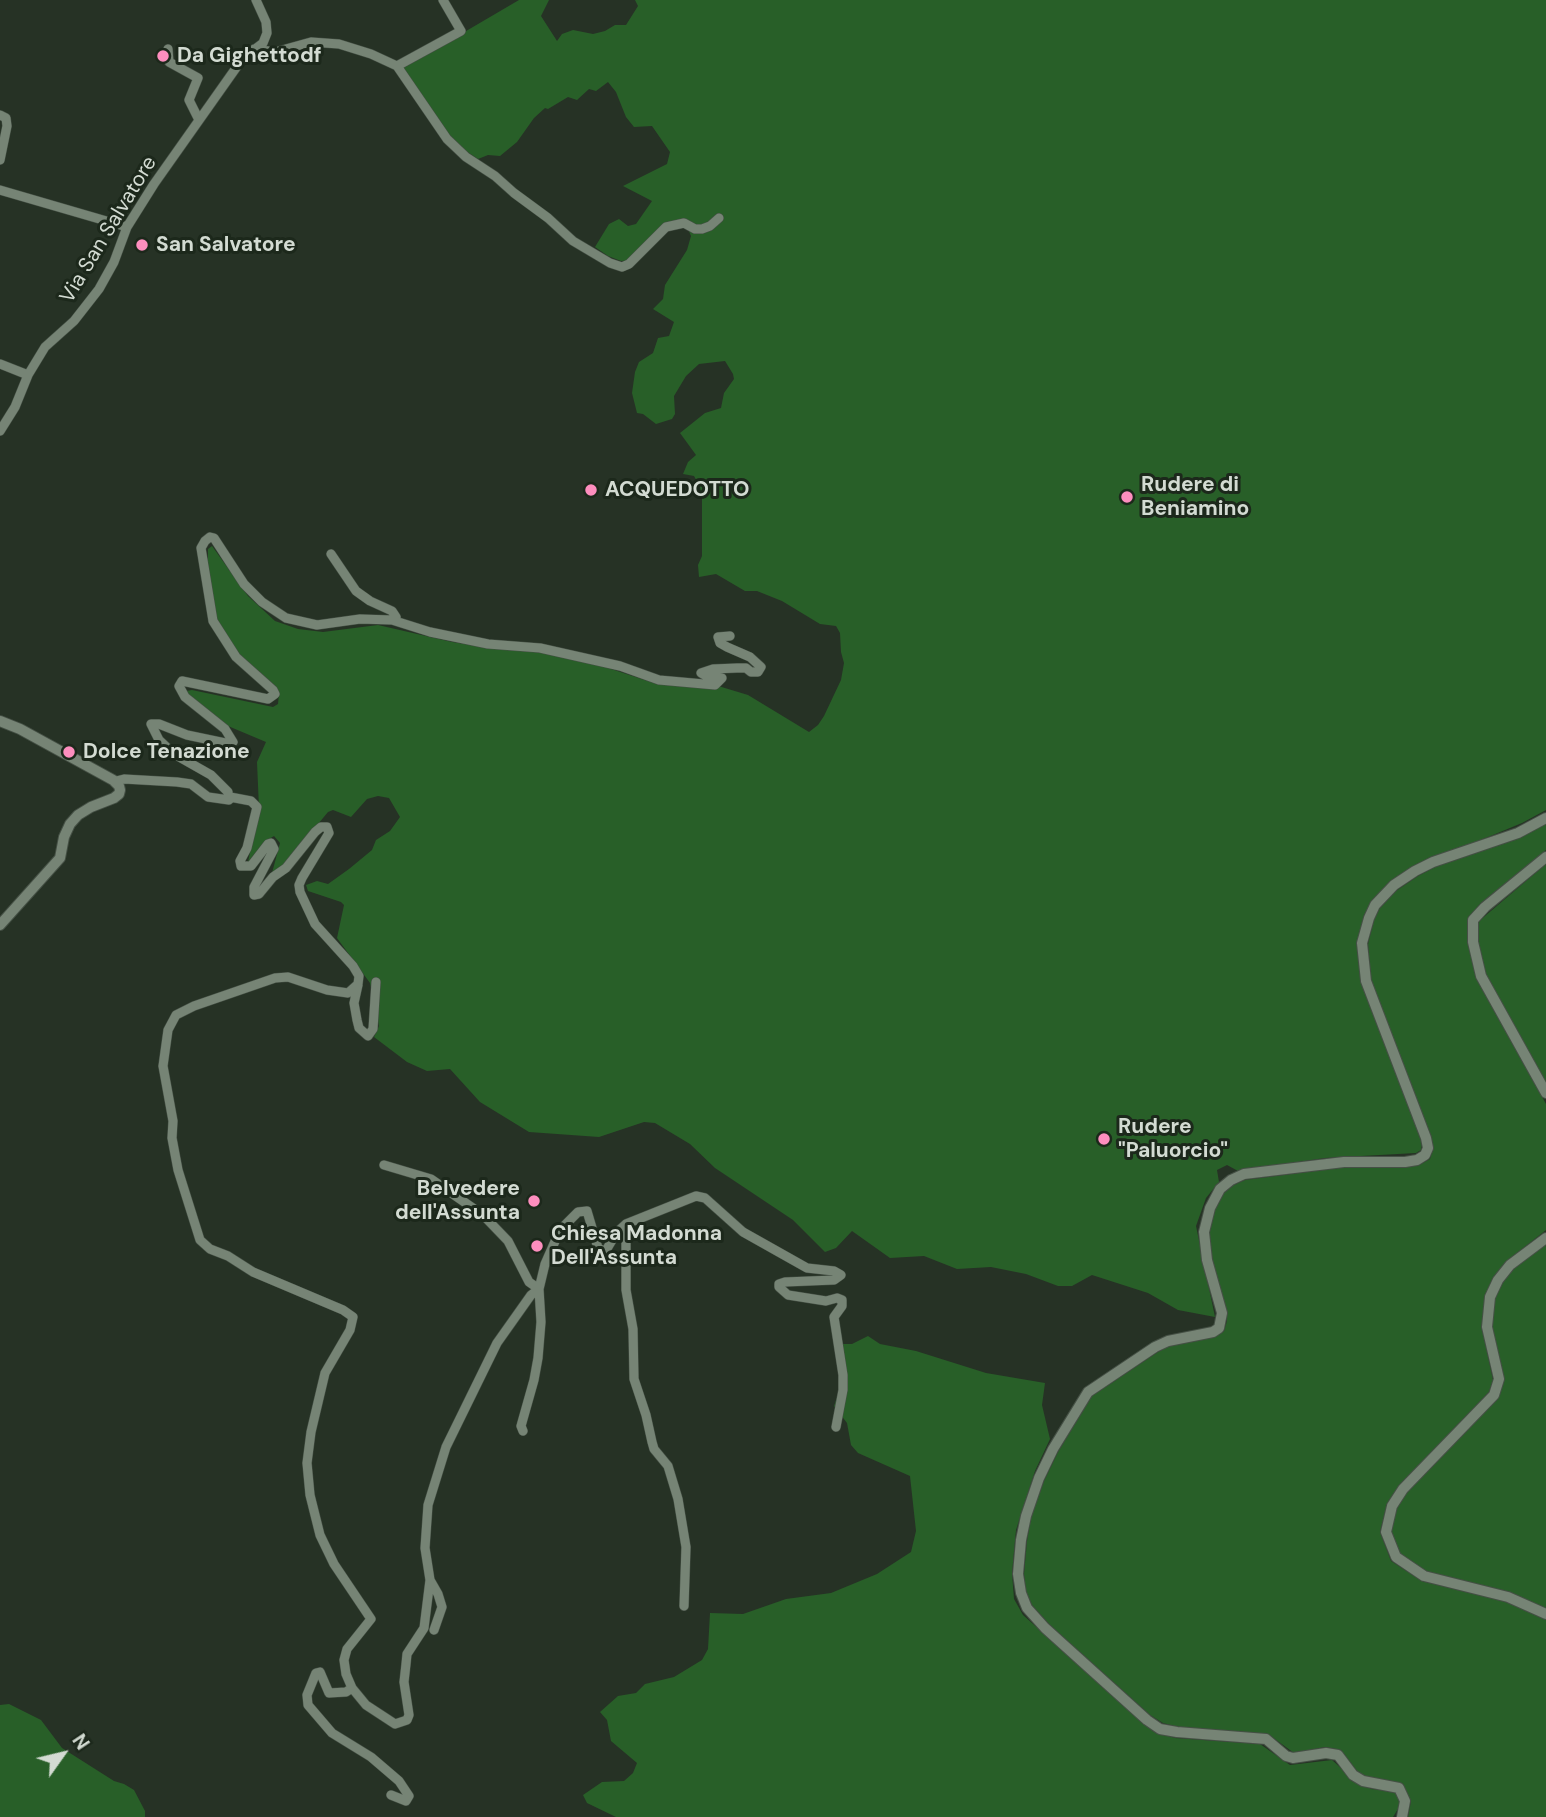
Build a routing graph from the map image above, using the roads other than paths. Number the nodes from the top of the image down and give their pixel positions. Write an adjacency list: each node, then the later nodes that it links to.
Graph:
1 (256, 0): 4 (street)
2 (443, 0): 5 (street)
3 (168, 49): 7 (street)
4 (254, 49): 5 (street); 7 (street, Via San Salvatore)
5 (397, 66): 10 (street)
6 (0, 115): 8 (street)
7 (200, 120): 11 (street, Via San Salvatore)
8 (0, 160)
9 (0, 190): 11 (street)
10 (719, 218)
11 (127, 227): 13 (street, Via San Salvatore)
12 (0, 364): 13 (street)
13 (28, 376): 14 (street, Via San Salvatore)
14 (0, 431)
15 (331, 554): 16 (street)
16 (392, 620): 17 (street); 20 (street)
17 (730, 636)
18 (0, 721): 19 (street)
19 (116, 782): 20 (street); 23 (street)
20 (230, 797): 25 (street)
21 (1546, 818): 39 (street)
22 (1546, 858): 26 (street)
23 (0, 925)
24 (376, 982): 25 (street)
25 (358, 984): 37 (street)
26 (1546, 1093)
27 (384, 1165): 30 (street)
28 (626, 1224): 30 (street); 31 (street); 34 (street)
29 (1546, 1238): 35 (street)
30 (540, 1289): 32 (street); 33 (street)
31 (836, 1427)
32 (523, 1431)
33 (430, 1580): 36 (street); 37 (street)
34 (684, 1606)
35 (1546, 1614)
36 (434, 1630)
37 (352, 1688): 38 (street)
38 (391, 1795)
39 (1402, 1817)

